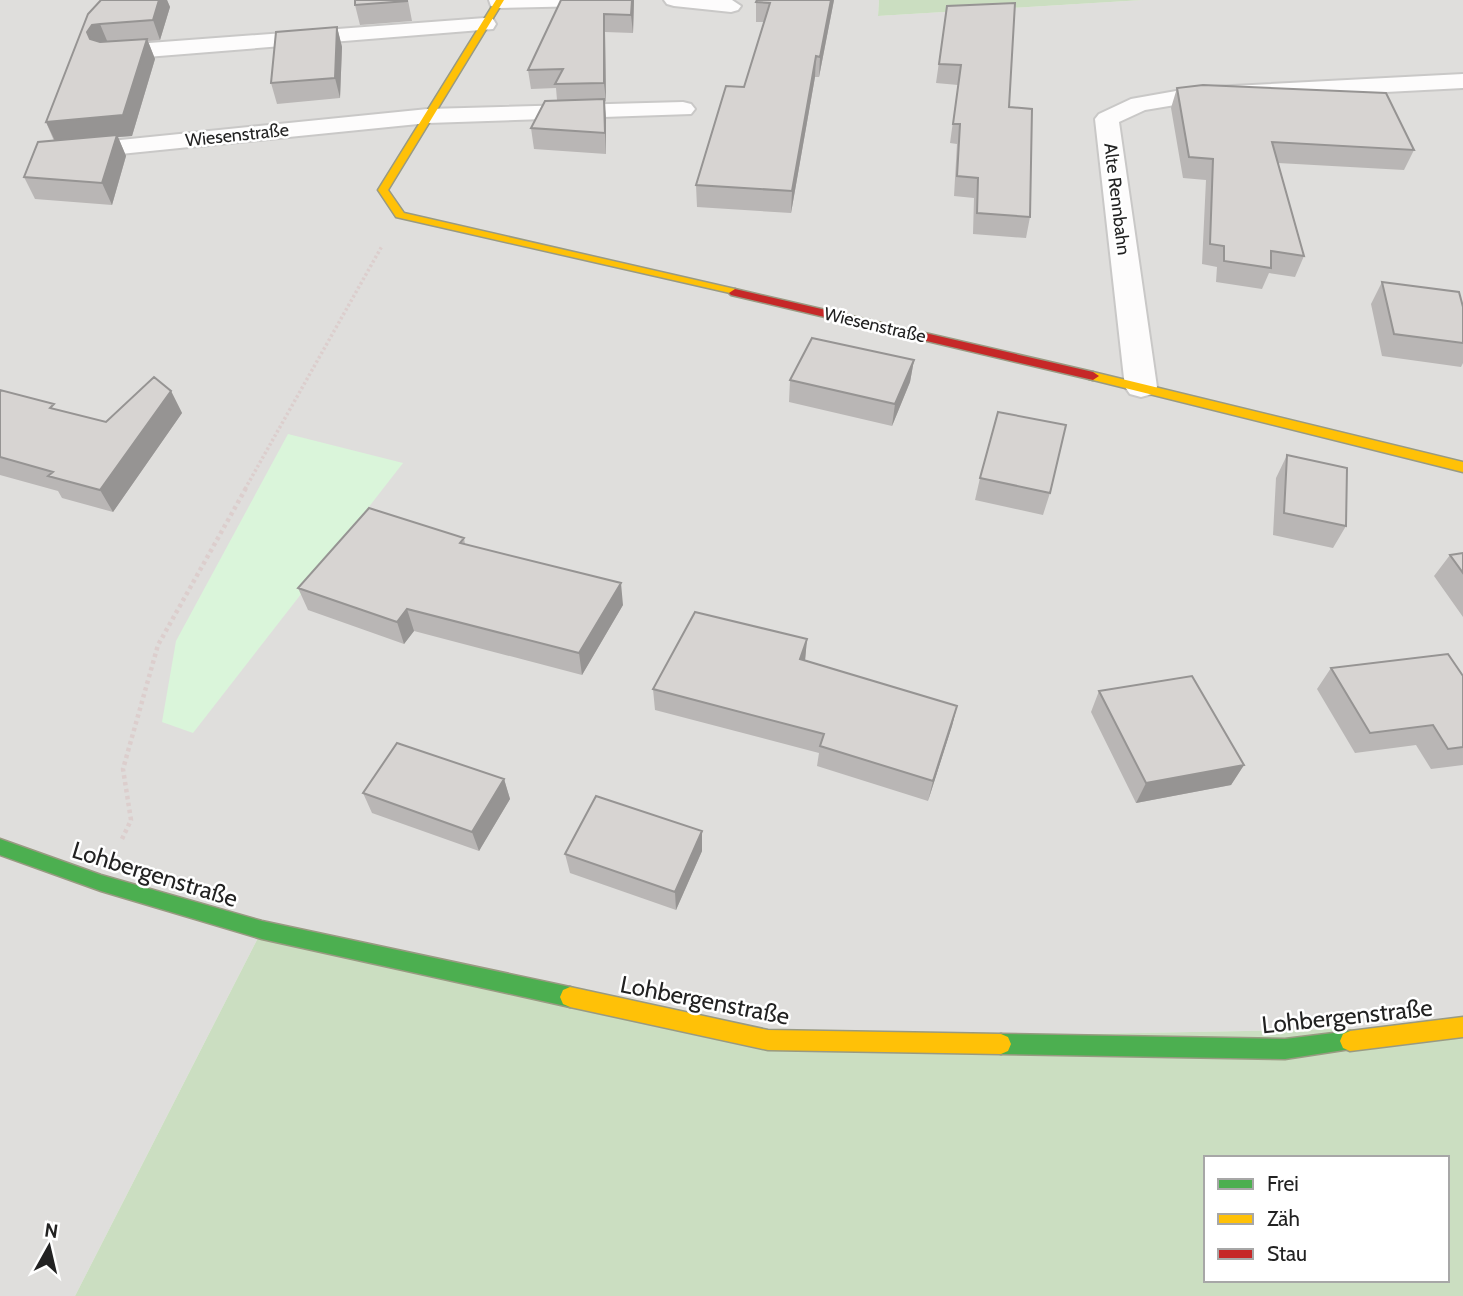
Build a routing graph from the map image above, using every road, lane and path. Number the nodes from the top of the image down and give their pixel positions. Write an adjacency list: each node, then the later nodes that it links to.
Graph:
1 (587, 0): 3 (street)
2 (674, 0): 4 (street)
3 (499, 1): 5 (street)
4 (731, 6)
5 (485, 24): 6 (street); 9 (street)
6 (109, 53)
7 (1463, 81): 12 (street, Alte Rennbahn)
8 (683, 109): 9 (street, Wiesenstraße)
9 (428, 116): 10 (street, Wiesenstraße); 11 (street)
10 (46, 154)
11 (400, 215): 12 (street, Wiesenstraße); 14 (path)
12 (1141, 387): 13 (street, Wiesenstraße)
13 (1463, 467)
14 (131, 820)
15 (0, 846): 16 (street, Lohbergenstraße)
16 (1463, 1027)

